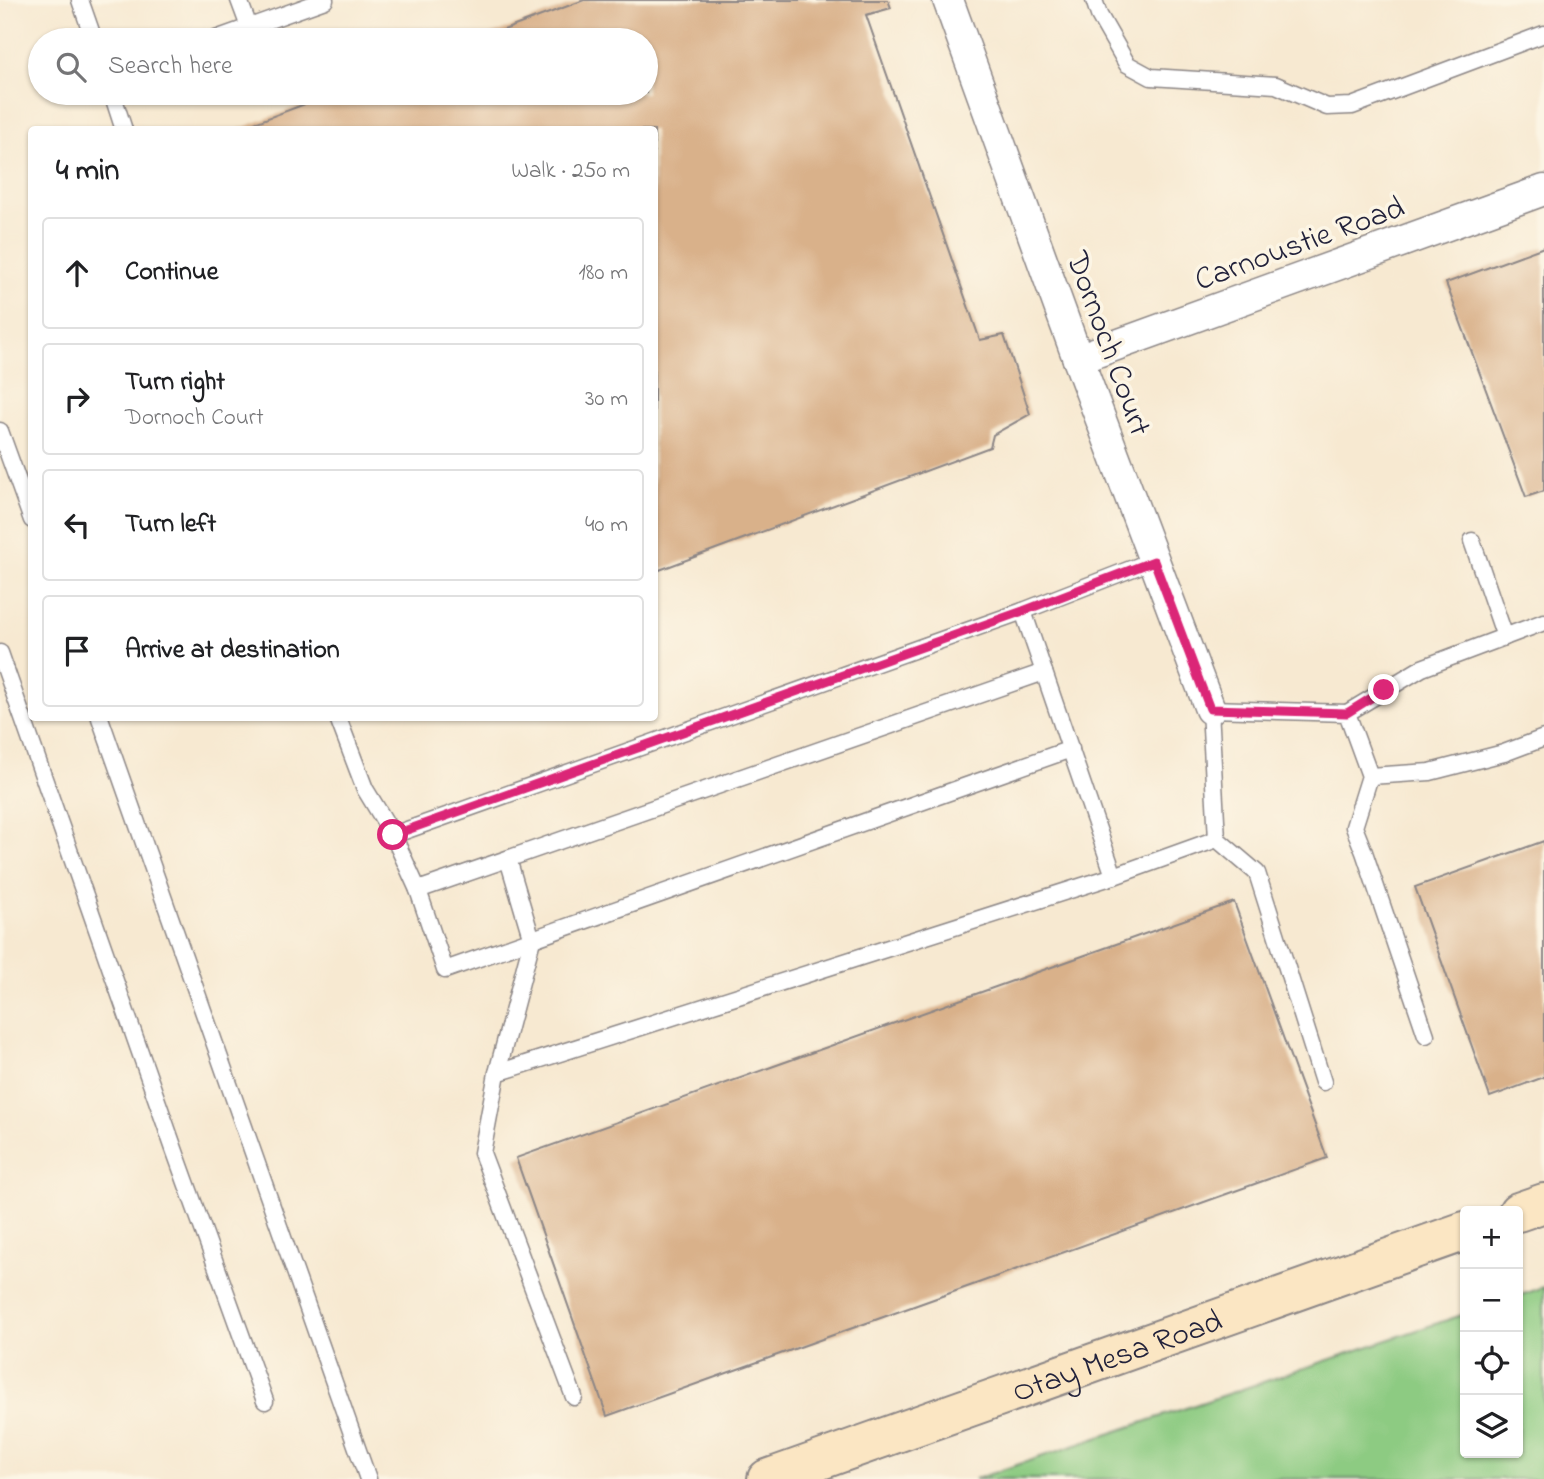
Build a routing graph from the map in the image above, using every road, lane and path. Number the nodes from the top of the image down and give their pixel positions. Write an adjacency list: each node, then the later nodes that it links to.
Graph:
1 (80, 0): 7 (lane)
2 (239, 0): 6 (lane)
3 (325, 0): 6 (lane)
4 (948, 0): 12 (street, Dornoch Court)
5 (1094, 0): 8 (lane)
6 (249, 27)
7 (90, 28)
8 (1544, 34)
9 (116, 105): 10 (lane)
10 (123, 126)
11 (1544, 190): 12 (street, Carnoustie Road)
12 (1078, 359): 16 (street, Dornoch Court)
13 (0, 430): 14 (lane)
14 (28, 509)
15 (1472, 541): 19 (lane)
16 (1154, 561): 17 (lane); 22 (street, Dornoch Court)
17 (1023, 611): 21 (lane); 29 (lane)
18 (1544, 622): 19 (lane)
19 (1505, 637): 23 (lane)
20 (0, 653): 42 (lane)
21 (1044, 672): 27 (lane); 31 (lane)
22 (1210, 709): 23 (lane); 30 (lane)
23 (1347, 713): 28 (lane)
24 (101, 721): 43 (lane)
25 (339, 721): 29 (lane)
26 (1544, 738): 28 (lane)
27 (1071, 749): 32 (lane); 34 (lane)
28 (1370, 776): 35 (lane)
29 (393, 835): 33 (lane)
30 (1217, 839): 32 (lane); 37 (lane)
31 (508, 859): 33 (lane); 34 (lane)
32 (1114, 876): 36 (lane)
33 (418, 890): 34 (lane)
34 (532, 940): 36 (lane)
35 (1426, 1035)
36 (497, 1073): 41 (lane)
37 (1323, 1082)
38 (1544, 1203): 39 (main road)
39 (1523, 1210)
40 (1460, 1233): 44 (main road, Otay Mesa Road)
41 (575, 1397)
42 (265, 1401)
43 (368, 1479)
44 (768, 1479)

